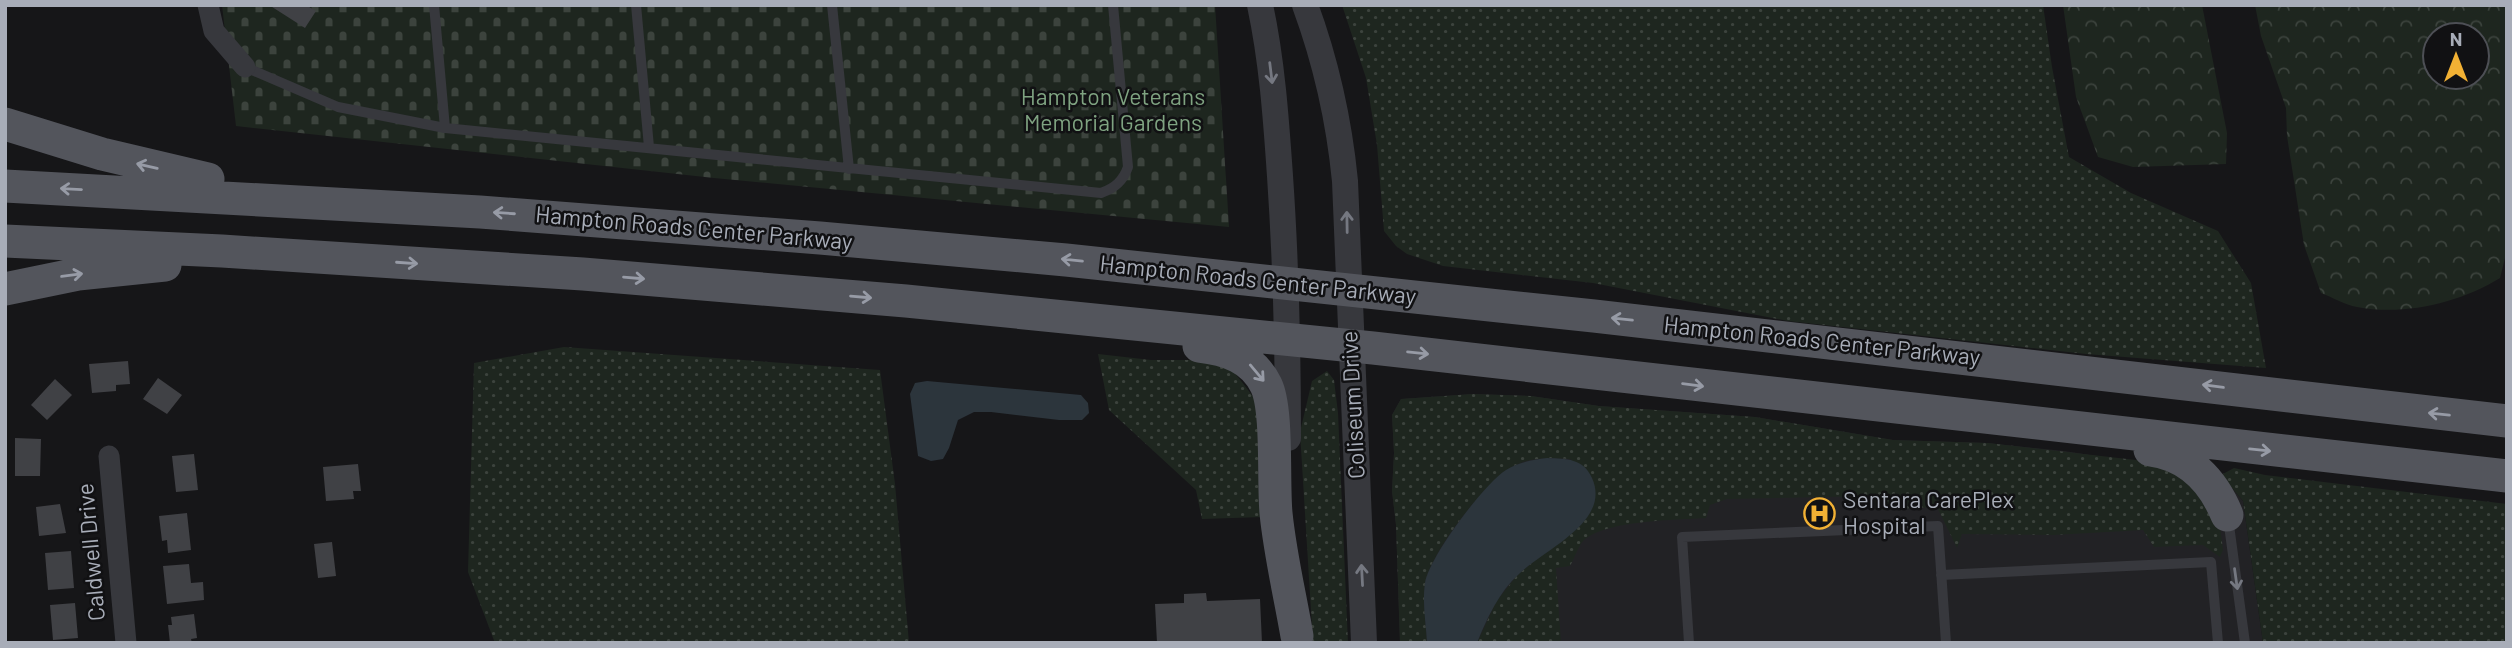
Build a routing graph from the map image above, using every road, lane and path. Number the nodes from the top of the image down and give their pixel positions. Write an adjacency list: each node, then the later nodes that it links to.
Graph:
1 (208, 5): 8 (street)
2 (434, 5): 10 (lane)
3 (636, 5): 11 (lane)
4 (832, 5): 12 (lane)
5 (1113, 5): 12 (lane)
6 (1260, 5): 17 (street, one-way to 17)
7 (1305, 5): 19 (street, Coliseum Drive, one-way to 7)
8 (244, 67): 10 (lane)
9 (5, 124): 14 (main road, one-way to 9)
10 (444, 128): 11 (lane)
11 (649, 147): 12 (lane)
12 (849, 169)
13 (5, 186): 14 (main road, Hampton Roads Center Parkway, one-way to 13)
14 (334, 203): 17 (main road, Hampton Roads Center Parkway, one-way to 14)
15 (5, 241): 16 (main road)
16 (339, 259): 18 (main road, one-way to 16); 20 (main road, one-way to 20)
17 (1286, 283): 19 (main road, Hampton Roads Center Parkway); 21 (street)
18 (5, 289)
19 (1349, 290): 22 (street, Coliseum Drive); 24 (main road, Hampton Roads Center Parkway, one-way to 19)
20 (906, 302): 21 (main road); 29 (main road, one-way to 29)
21 (1288, 340): 22 (main road); 29 (street)
22 (1350, 346): 23 (main road, one-way to 23); 31 (street, Coliseum Drive, one-way to 22)
23 (1858, 404): 26 (main road, one-way to 26); 27 (main road)
24 (2507, 421)
25 (109, 456): 30 (street, Caldwell Drive)
26 (2507, 476)
27 (2227, 515): 35 (lane, one-way to 35)
28 (1941, 575): 32 (lane); 33 (lane); 34 (lane)
29 (1298, 639)
30 (126, 643)
31 (1364, 643)
32 (1689, 643)
33 (1946, 643)
34 (2218, 643)
35 (2245, 643)

